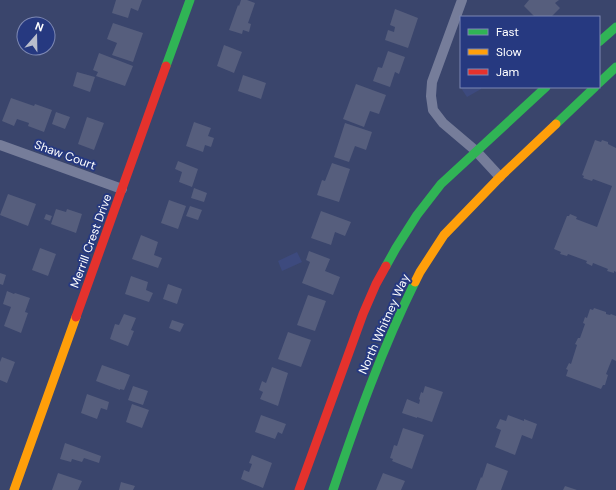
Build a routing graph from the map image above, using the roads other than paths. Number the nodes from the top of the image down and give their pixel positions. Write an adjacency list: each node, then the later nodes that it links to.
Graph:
1 (190, 0): 12 (main road, Merrill Crest Drive)
2 (462, 0): 10 (street)
3 (616, 27): 4 (main road)
4 (600, 41)
5 (616, 67): 6 (main road)
6 (600, 82)
7 (545, 88): 10 (main road, North Whitney Way)
8 (594, 88): 11 (main road, North Whitney Way)
9 (0, 145): 12 (street, Shaw Court)
10 (476, 151): 11 (street); 14 (main road, North Whitney Way)
11 (500, 177): 15 (main road, North Whitney Way)
12 (122, 189): 13 (main road, Merrill Crest Drive)
13 (14, 490)
14 (299, 490)
15 (332, 490)

